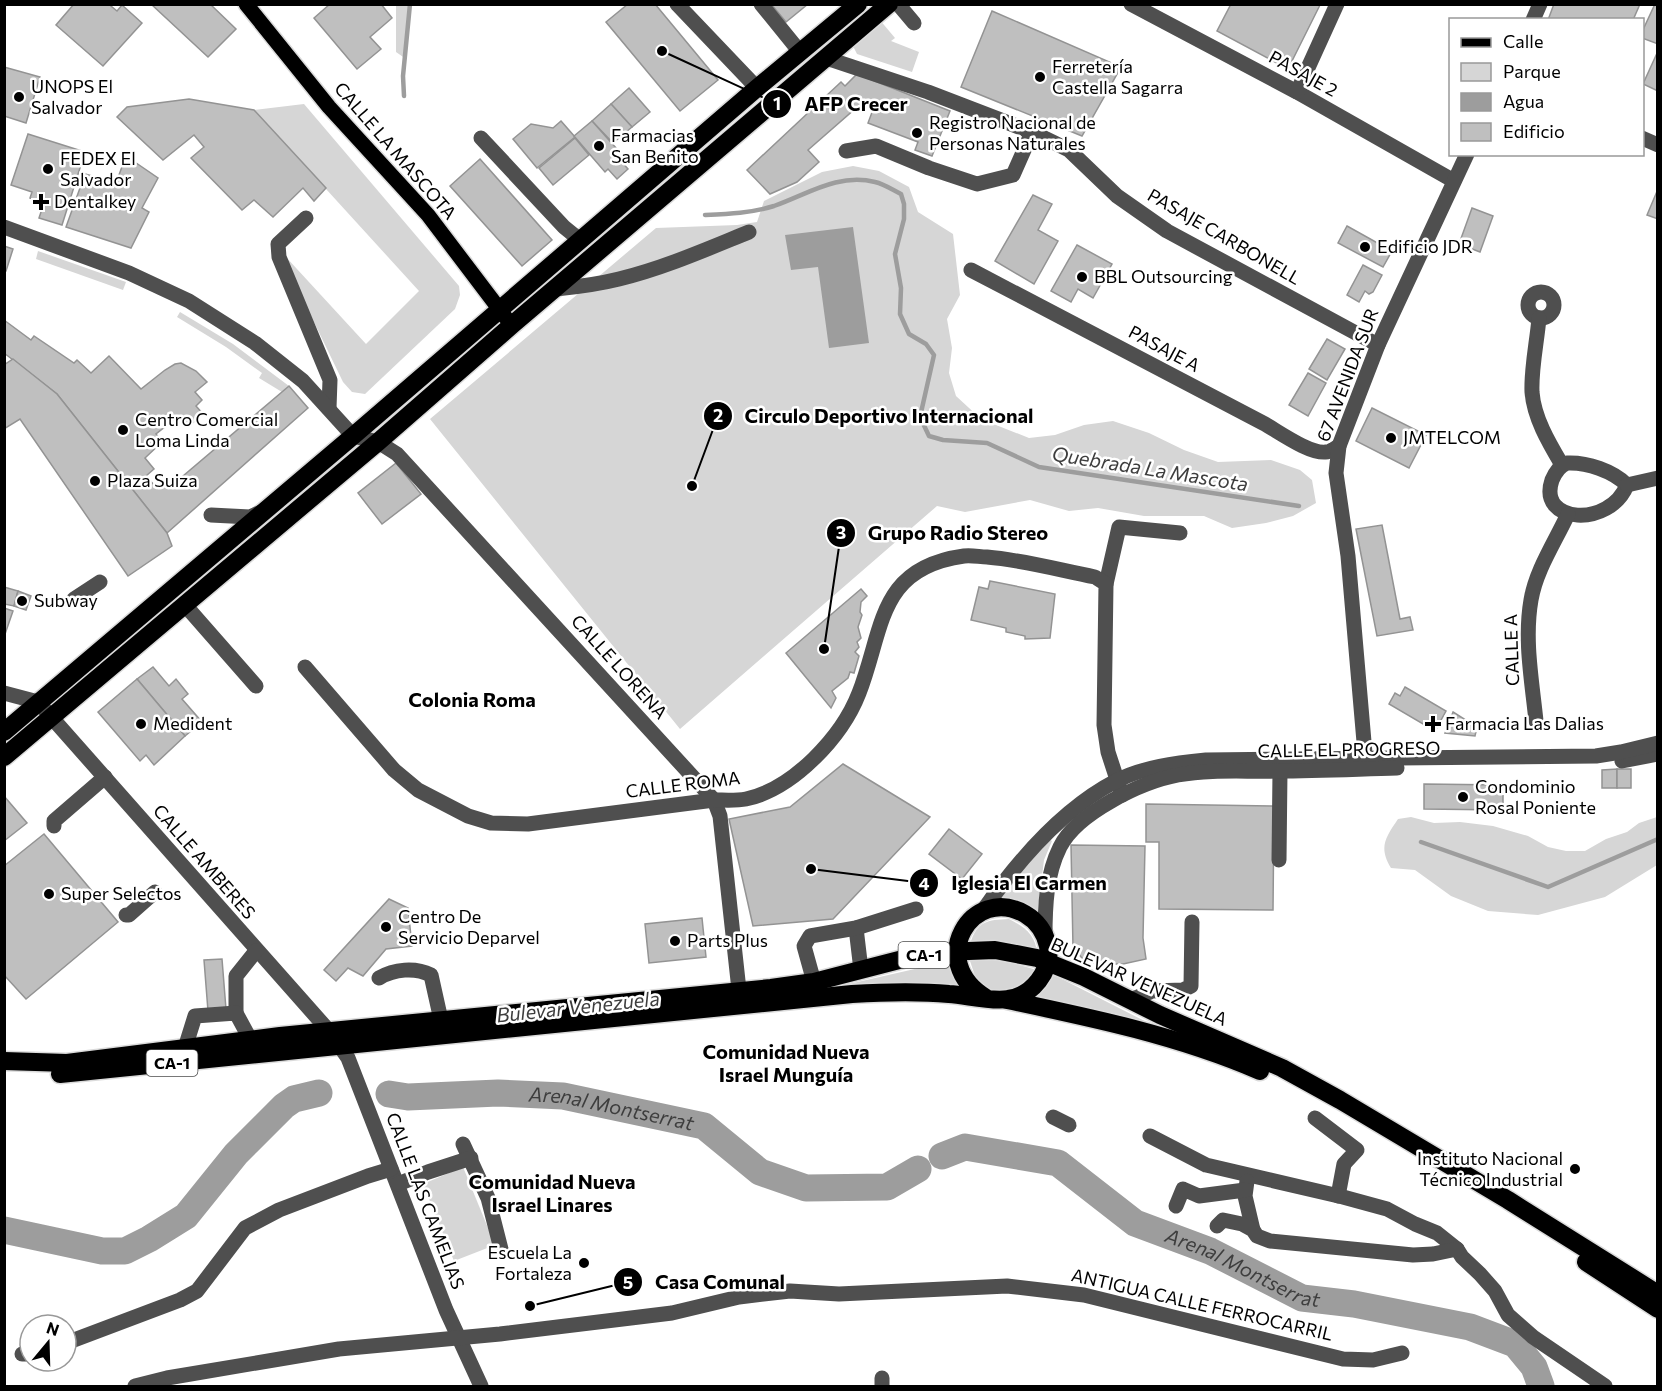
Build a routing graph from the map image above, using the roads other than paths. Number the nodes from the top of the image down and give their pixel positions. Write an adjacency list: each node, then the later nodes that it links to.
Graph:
1 (246, 4): 29 (main road, CALLE LA MASCOTA)
2 (677, 4): 14 (street)
3 (761, 4): 12 (street)
4 (858, 4): 12 (highway)
5 (889, 4): 13 (highway)
6 (898, 4): 11 (street)
7 (1131, 4): 15 (street, PASAJE 2)
8 (1337, 4): 15 (street)
9 (1540, 4): 10 (street)
10 (1534, 18)
11 (915, 23)
12 (800, 52): 14 (highway)
13 (826, 58): 16 (street, PASAJE CARBONELL); 28 (highway)
14 (757, 88): 26 (highway)
15 (1297, 92): 22 (street, PASAJE 2)
16 (1032, 132): 20 (street); 32 (street, PASAJE CARBONELL)
17 (481, 138): 26 (street)
18 (1644, 139): 19 (street)
19 (1658, 146)
20 (846, 151)
21 (1466, 156): 22 (street, 67 AVENIDA SUR)
22 (1454, 181): 32 (street, 67 AVENIDA SUR)
23 (306, 218): 33 (street)
24 (4, 227): 33 (street)
25 (749, 232): 28 (street)
26 (580, 240): 29 (highway)
27 (971, 270): 36 (street, PASAJE A)
28 (556, 289): 31 (highway)
29 (498, 310): 31 (main road, CALLE LA MASCOTA); 34 (highway)
30 (1539, 318): 37 (street)
31 (512, 325): 35 (highway)
32 (1378, 345): 36 (street, 67 AVENIDA SUR)
33 (329, 408): 34 (street)
34 (353, 436): 35 (street, CALLE LORENA); 40 (highway)
35 (378, 442): 47 (highway); 62 (street, CALLE LORENA)
36 (1339, 446): 58 (street, 67 AVENIDA SUR)
37 (1562, 465): 39 (street); 41 (street)
38 (1658, 478): 39 (street)
39 (1627, 485): 41 (street)
40 (266, 509): 42 (street); 51 (highway)
41 (1568, 514): 53 (street, CALLE A)
42 (211, 515)
43 (1180, 532): 45 (street)
44 (100, 582): 46 (street)
45 (1106, 584): 61 (street); 62 (street, CALLE ROMA)
46 (74, 599)
47 (185, 605): 49 (street); 52 (highway)
48 (305, 667): 62 (street, CALLE ROMA)
49 (256, 686)
50 (4, 693): 51 (street)
51 (38, 702): 52 (street, CALLE AMBERES); 54 (highway)
52 (51, 717): 57 (highway); 60 (street, CALLE AMBERES)
53 (1536, 721)
54 (4, 732)
55 (1658, 743): 58 (street, CALLE EL PROGRESO)
56 (1658, 754): 58 (street, CALLE EL PROGRESO)
57 (4, 757)
58 (1366, 763): 59 (street, CALLE EL PROGRESO); 61 (street, CALLE EL PROGRESO)
59 (1280, 771): 61 (street, CALLE EL PROGRESO); 64 (street)
60 (105, 777): 63 (street); 72 (street, CALLE AMBERES)
61 (1120, 787): 67 (street, CALLE EL PROGRESO); 71 (street, CALLE EL PROGRESO)
62 (714, 800): 78 (street, CALLE LORENA)
63 (54, 826)
64 (1279, 860)
65 (155, 892): 68 (street)
66 (916, 909): 70 (street)
67 (982, 912): 71 (highway); 73 (highway, CA-1)
68 (126, 915)
69 (1192, 922): 81 (street)
70 (856, 928): 75 (street); 77 (street)
71 (1046, 937): 74 (highway)
72 (256, 951): 82 (street); 84 (street, CALLE AMBERES)
73 (956, 951): 74 (highway, BULEVAR VENEZUELA / CA-1); 75 (highway, BULEVAR VENEZUELA / CA-1); 79 (highway, CA-1)
74 (1048, 962): 80 (highway); 81 (highway, BULEVAR VENEZUELA / CA-1)
75 (861, 970): 77 (highway, BULEVAR VENEZUELA / CA-1)
76 (379, 978): 83 (street)
77 (814, 981): 78 (highway, BULEVAR VENEZUELA / CA-1)
78 (738, 990): 83 (highway, BULEVAR VENEZUELA / CA-1)
79 (986, 998): 80 (highway, CA-1); 84 (highway, BULEVAR VENEZUELA / CA-1)
80 (1006, 1000): 105 (highway, BULEVAR VENEZUELA / CA-1)
81 (1131, 1000): 104 (highway, BULEVAR VENEZUELA / CA-1)
82 (236, 1013): 85 (street); 86 (street)
83 (441, 1020): 84 (highway, BULEVAR VENEZUELA / CA-1)
84 (334, 1038): 85 (highway, BULEVAR VENEZUELA / CA-1); 88 (highway, BULEVAR VENEZUELA / CA-1); 95 (street, CALLE LAS CAMELIAS)
85 (250, 1039): 86 (highway, BULEVAR VENEZUELA / CA-1)
86 (185, 1048): 87 (highway, BULEVAR VENEZUELA / CA-1)
87 (4, 1061)
88 (4, 1071)
89 (1053, 1117): 91 (street)
90 (1315, 1118): 98 (street)
91 (1070, 1125)
92 (1150, 1136): 96 (street)
93 (463, 1144): 94 (street)
94 (471, 1158): 97 (street); 103 (street)
95 (391, 1169): 97 (street, CALLE LAS CAMELIAS); 106 (street)
96 (1246, 1183): 98 (street); 99 (street); 101 (street)
97 (398, 1184): 107 (street, CALLE LAS CAMELIAS)
98 (1338, 1196): 102 (street)
99 (1176, 1206)
100 (1217, 1226): 101 (street)
101 (1253, 1230): 102 (street)
102 (1457, 1249): 111 (street)
103 (502, 1253)
104 (1658, 1294)
105 (1658, 1309)
106 (78, 1338)
107 (458, 1338): 108 (street, ANTIGUA CALLE FERROCARRIL); 109 (street, ANTIGUA CALLE FERROCARRIL); 110 (street, CALLE LAS CAMELIAS)
108 (1402, 1353)
109 (135, 1386)
110 (481, 1386)
111 (1605, 1386)

